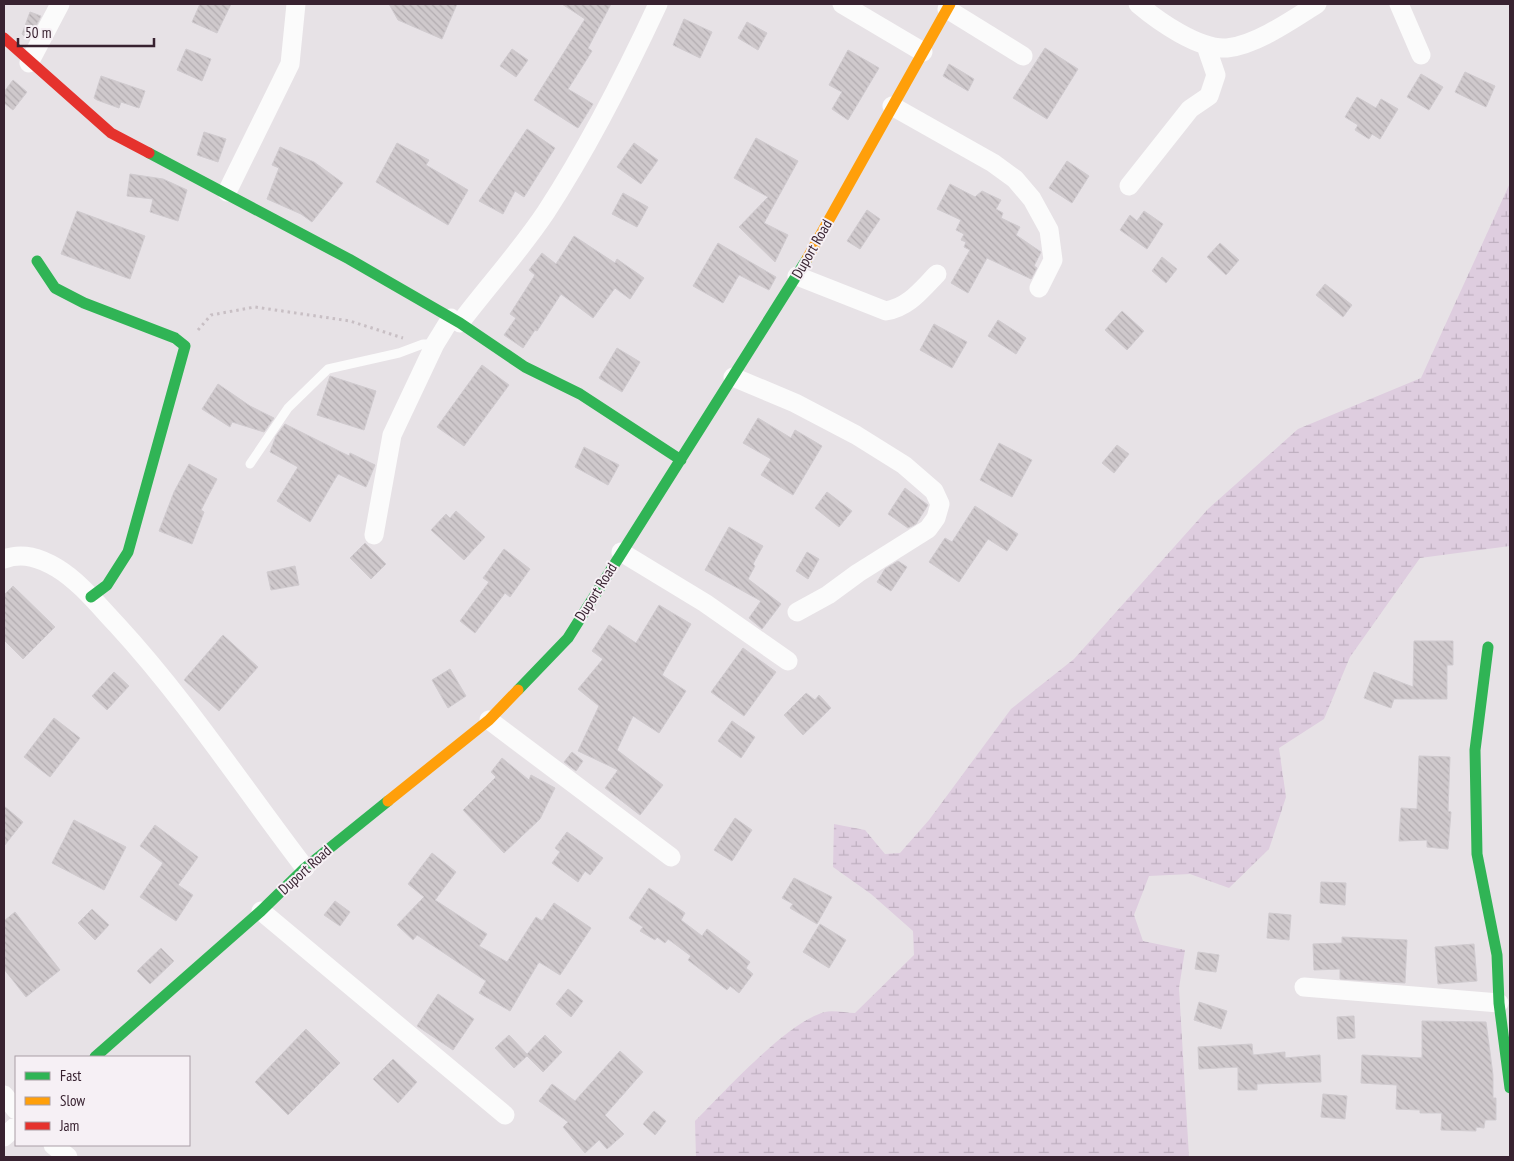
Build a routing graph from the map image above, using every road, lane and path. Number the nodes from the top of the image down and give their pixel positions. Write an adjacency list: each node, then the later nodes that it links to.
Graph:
1 (60, 4): 14 (street)
2 (296, 4): 17 (street)
3 (658, 4): 22 (street)
4 (842, 4): 11 (street)
5 (1138, 4): 10 (street)
6 (1316, 4): 10 (street)
7 (1398, 4): 12 (street)
8 (948, 6): 11 (street, Duport Road); 13 (street)
9 (4, 38): 14 (street)
10 (1206, 46): 16 (street)
11 (923, 52): 15 (street, Duport Road)
12 (1421, 55)
13 (1023, 56)
14 (30, 63): 17 (street)
15 (892, 106): 20 (street, Duport Road); 21 (street)
16 (1129, 186)
17 (227, 192): 22 (street)
18 (37, 261): 24 (street)
19 (937, 274): 20 (street)
20 (797, 276): 25 (street, Duport Road)
21 (1039, 288)
22 (455, 320): 23 (street); 26 (street)
23 (429, 344): 24 (path); 27 (lane); 28 (street)
24 (185, 346): 31 (street)
25 (734, 377): 26 (street, Duport Road); 32 (street)
26 (680, 460): 29 (street, Duport Road)
27 (250, 464)
28 (374, 534)
29 (621, 552): 34 (street); 35 (street, Duport Road)
30 (4, 559): 31 (street)
31 (91, 597): 37 (street)
32 (798, 612)
33 (1488, 648): 40 (street)
34 (788, 661)
35 (489, 720): 36 (street); 37 (street, Duport Road)
36 (672, 857)
37 (305, 868): 38 (street, Duport Road)
38 (261, 911): 41 (street, Duport Road); 45 (street)
39 (1304, 988): 40 (street)
40 (1499, 1003): 42 (street)
41 (96, 1056)
42 (1510, 1088)
43 (4, 1095): 44 (street)
44 (15, 1109)
45 (505, 1115)
46 (15, 1127): 47 (street)
47 (4, 1137)
48 (54, 1146): 49 (street)
49 (68, 1157)

